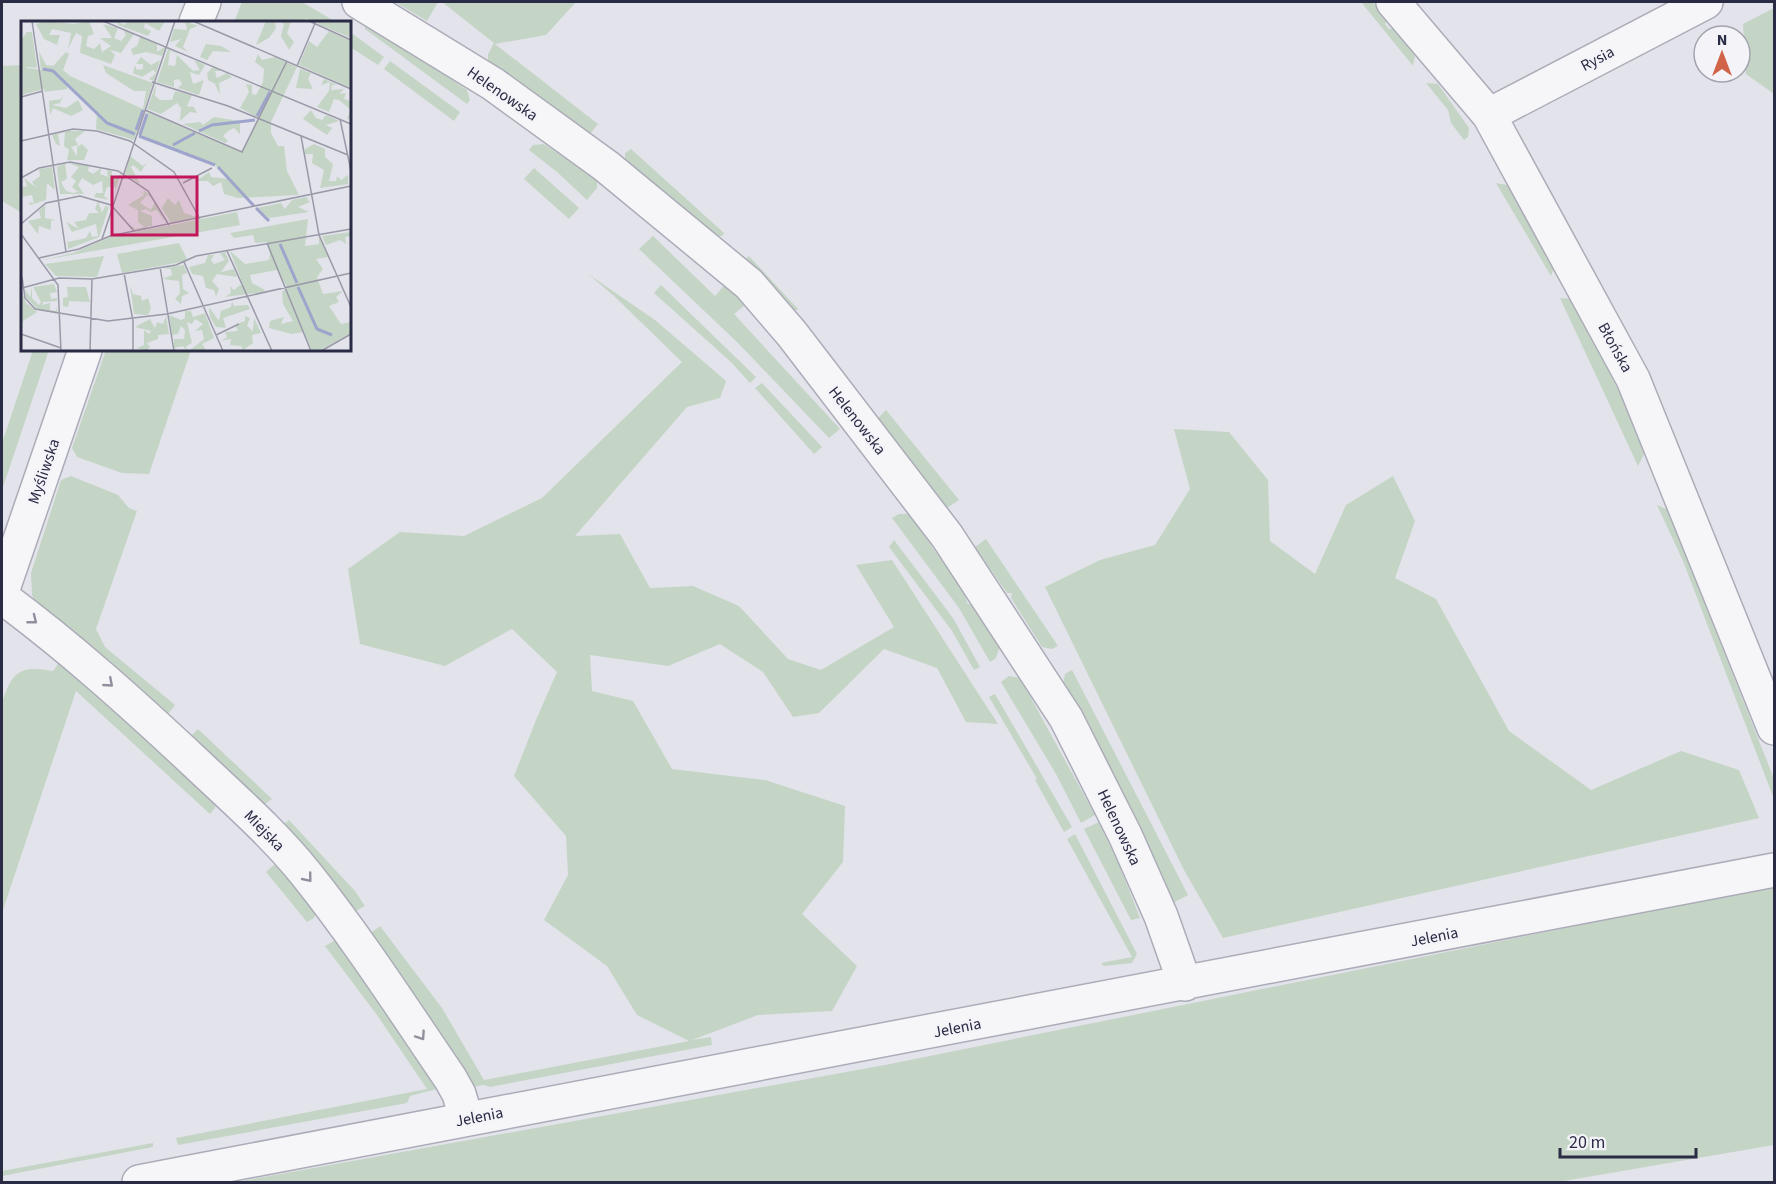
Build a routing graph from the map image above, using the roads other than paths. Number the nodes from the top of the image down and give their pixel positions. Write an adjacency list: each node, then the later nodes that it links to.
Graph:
1 (204, 2): 5 (street)
2 (359, 2): 12 (street, Helenowska)
3 (1393, 2): 6 (street, Błońska)
4 (1706, 2): 6 (street, Rysia)
5 (196, 21)
6 (1489, 116): 10 (street, Błońska)
7 (85, 351): 8 (street, Myśliwska)
8 (2, 592)
9 (2, 597): 13 (street, Miejska, one-way to 13)
10 (1774, 728)
11 (1774, 870): 12 (street, Jelenia)
12 (1185, 984): 13 (street, Jelenia)
13 (466, 1119): 14 (street, Jelenia)
14 (140, 1182)

